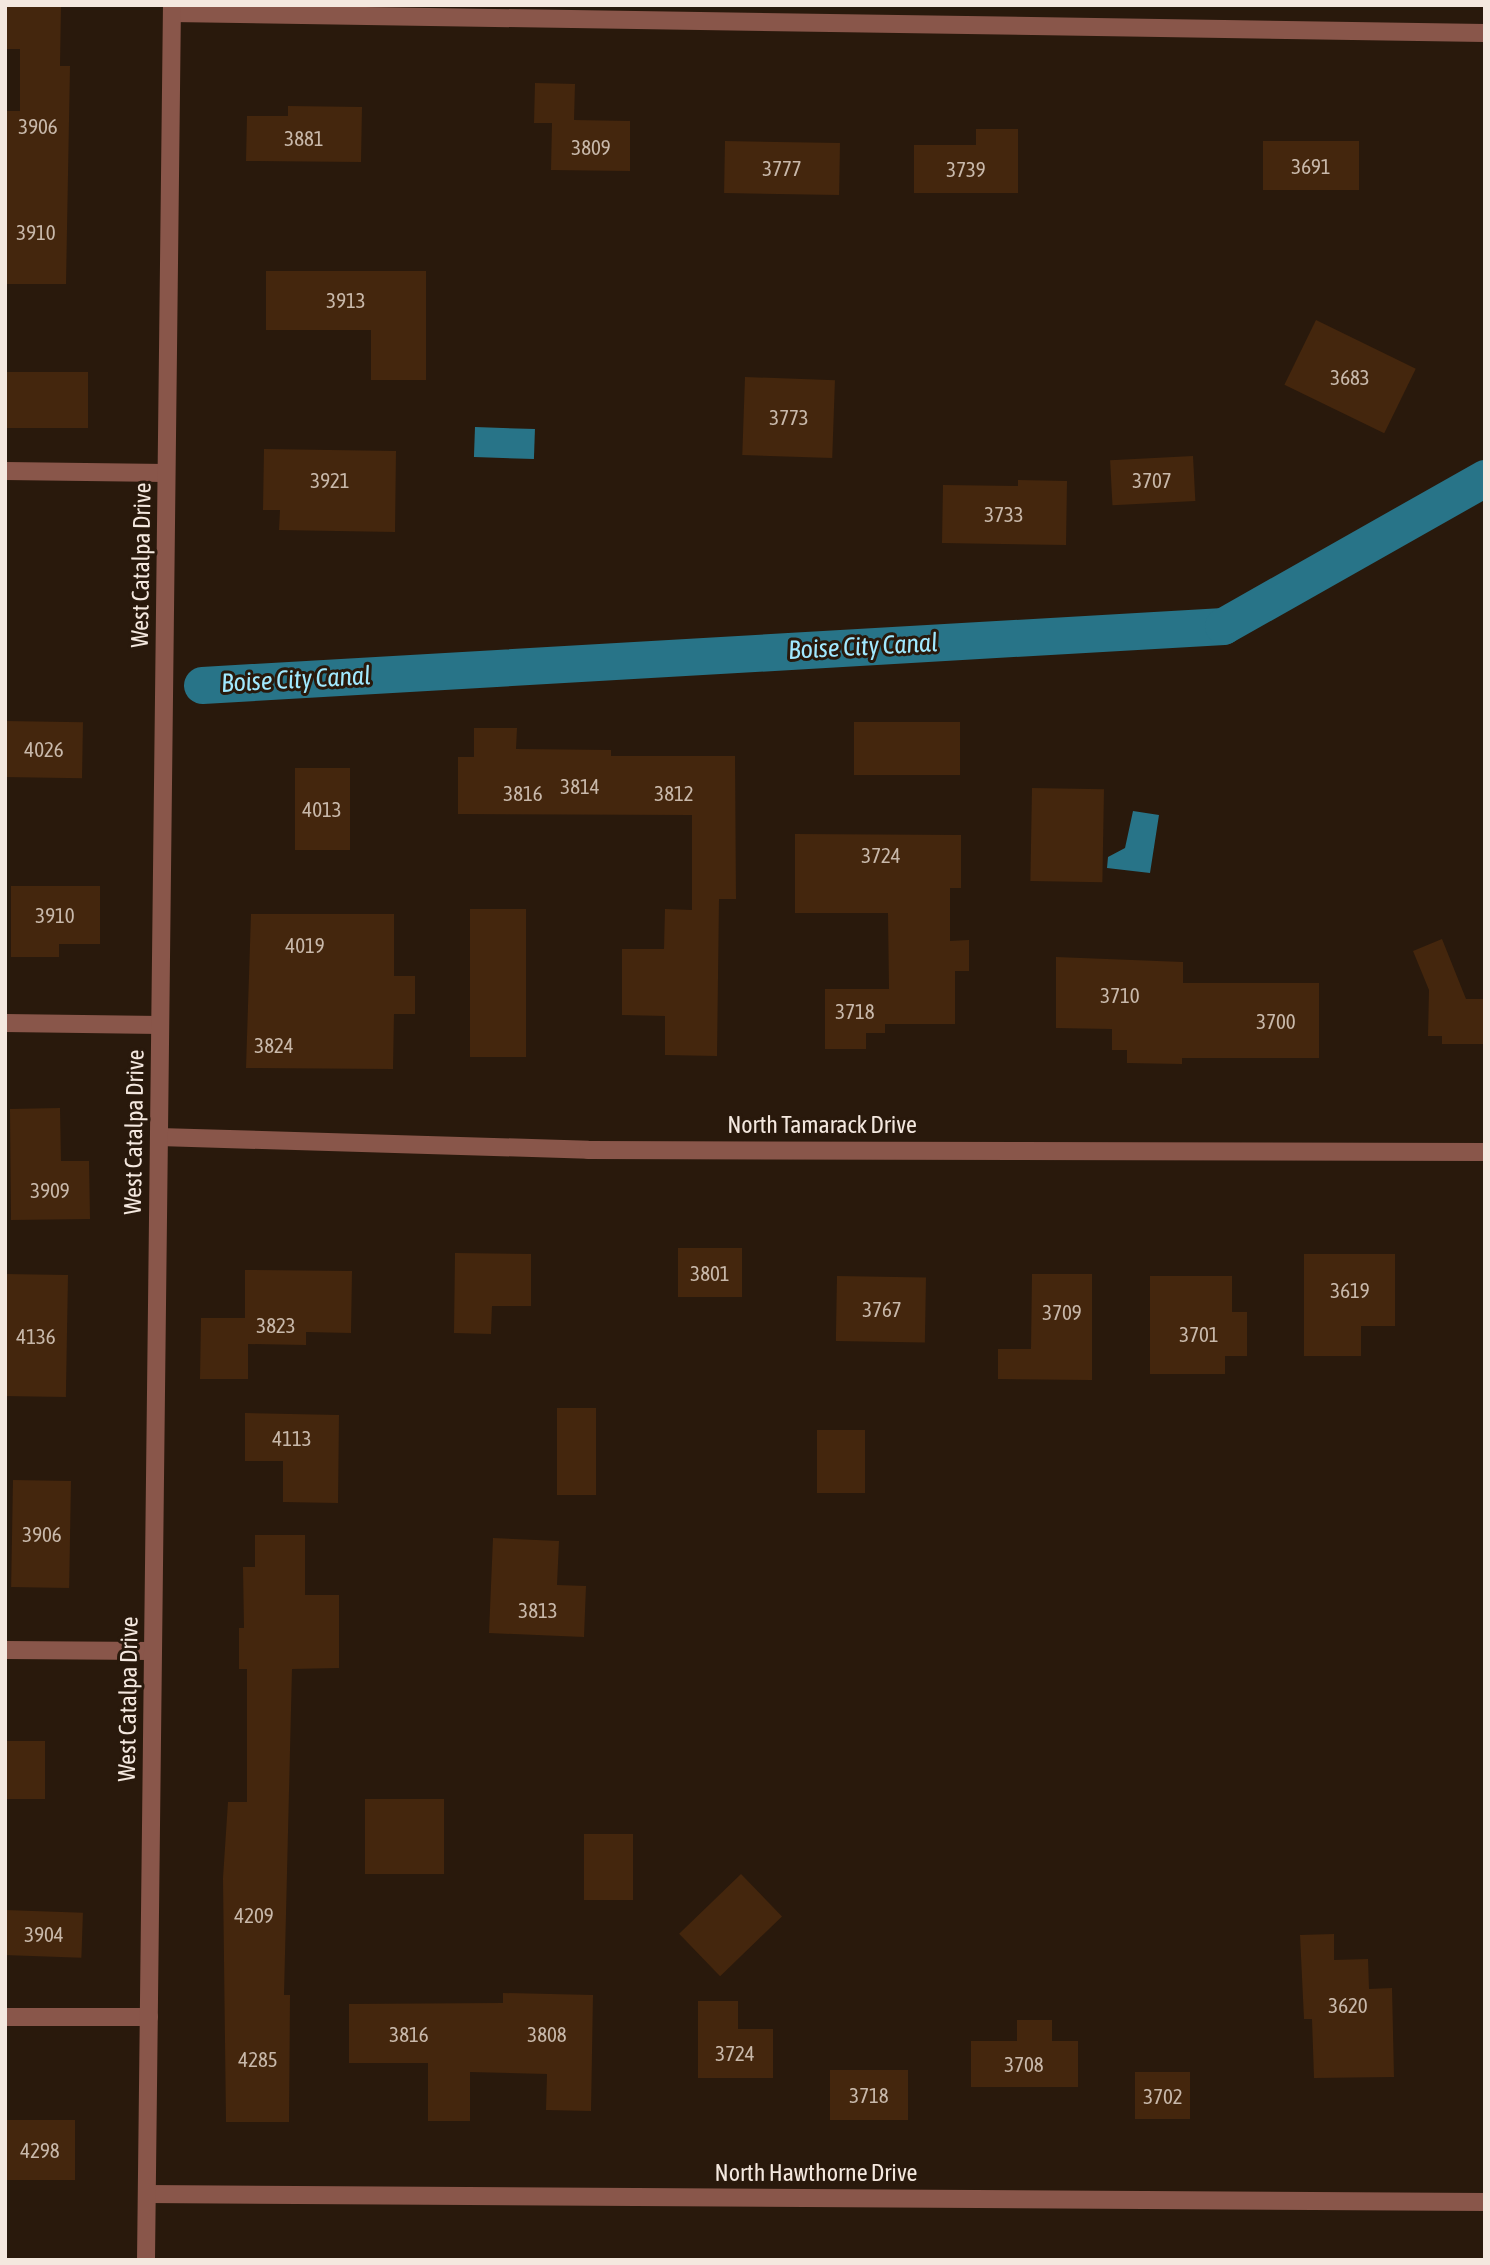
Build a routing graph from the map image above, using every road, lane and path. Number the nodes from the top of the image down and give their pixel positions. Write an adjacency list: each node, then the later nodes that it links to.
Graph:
1 (172, 9): 2 (street); 6 (street, West Catalpa Drive)
2 (485, 12): 3 (street)
3 (984, 14): 4 (street)
4 (1485, 33)
5 (5, 471): 6 (street)
6 (166, 473): 8 (street, West Catalpa Drive)
7 (5, 1023): 8 (street)
8 (160, 1025): 9 (street, West Catalpa Drive)
9 (159, 1138): 10 (street, North Tamarack Drive); 12 (street, West Catalpa Drive)
10 (1485, 1152)
11 (5, 1650): 12 (street)
12 (153, 1651): 14 (street, West Catalpa Drive)
13 (5, 2017): 14 (street)
14 (149, 2017): 15 (street, West Catalpa Drive)
15 (147, 2194): 16 (street, North Hawthorne Drive); 17 (street, West Catalpa Drive)
16 (1485, 2202)
17 (146, 2260)

